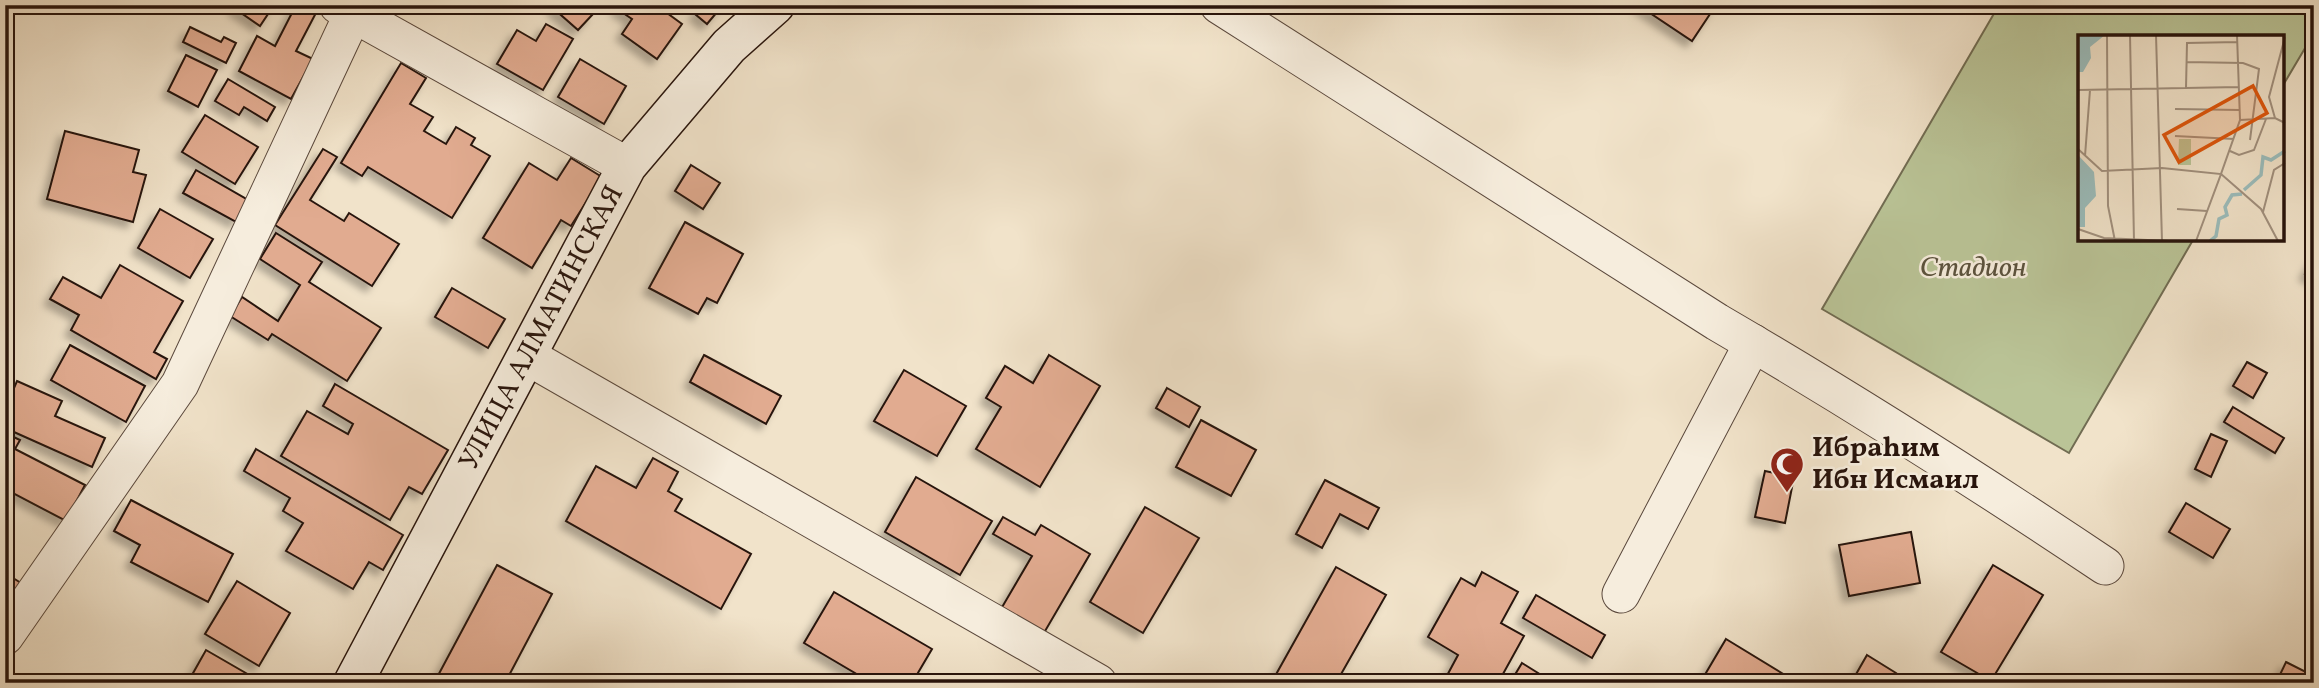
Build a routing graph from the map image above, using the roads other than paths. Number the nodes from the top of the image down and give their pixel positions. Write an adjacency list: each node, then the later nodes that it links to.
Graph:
1 (775, 5): 4 (street, УЛИЦА АЛМАТИНСКАЯ)
2 (1219, 5): 5 (street)
3 (349, 8): 4 (street); 9 (street)
4 (627, 166): 6 (street, УЛИЦА АЛМАТИНСКАЯ)
5 (1753, 343): 7 (street); 8 (street)
6 (527, 356): 10 (street, УЛИЦА АЛМАТИНСКАЯ); 11 (street)
7 (2105, 566)
8 (1621, 593)
9 (5, 636)
10 (353, 683)
11 (1098, 683)

